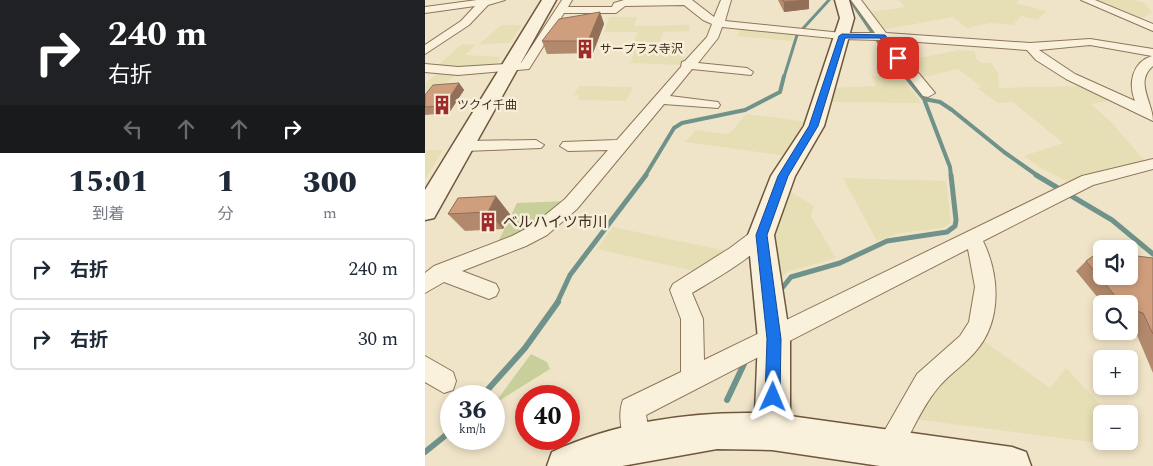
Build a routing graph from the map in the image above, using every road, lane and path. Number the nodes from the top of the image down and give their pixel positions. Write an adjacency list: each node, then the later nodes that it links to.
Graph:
1 (500, 0): 7 (street)
2 (725, 0): 10 (street)
3 (842, 0): 13 (street)
4 (856, 0): 14 (street)
5 (1086, 0): 11 (street)
6 (686, 1): 8 (street); 10 (street)
7 (485, 2): 9 (street); 16 (street)
8 (557, 5): 20 (street)
9 (425, 10)
10 (718, 24): 12 (street); 19 (street)
11 (1153, 28)
12 (800, 32): 13 (street)
13 (842, 36): 14 (street); 34 (street)
14 (877, 37): 15 (street); 23 (street)
15 (1030, 48): 17 (street); 26 (street)
16 (425, 50)
17 (1153, 53)
18 (1153, 60): 26 (street)
19 (686, 66): 22 (street); 24 (street)
20 (510, 67): 21 (street); 29 (street)
21 (425, 68)
22 (747, 72)
23 (928, 93)
24 (659, 98): 25 (street); 28 (street)
25 (713, 105)
26 (1151, 115)
27 (536, 145): 29 (street)
28 (621, 145): 30 (street); 36 (street)
29 (465, 146): 33 (street)
30 (568, 146)
31 (1153, 164): 32 (street)
32 (1066, 191): 35 (street)
33 (425, 211)
34 (761, 235): 38 (street); 39 (street)
35 (972, 238): 38 (street); 42 (street)
36 (433, 278): 37 (street)
37 (489, 290)
38 (774, 339): 39 (street); 40 (street)
39 (693, 380): 41 (street)
40 (772, 432): 41 (street); 42 (street)
41 (638, 443): 43 (street)
42 (887, 449): 44 (street)
43 (566, 466)
44 (1012, 466)

